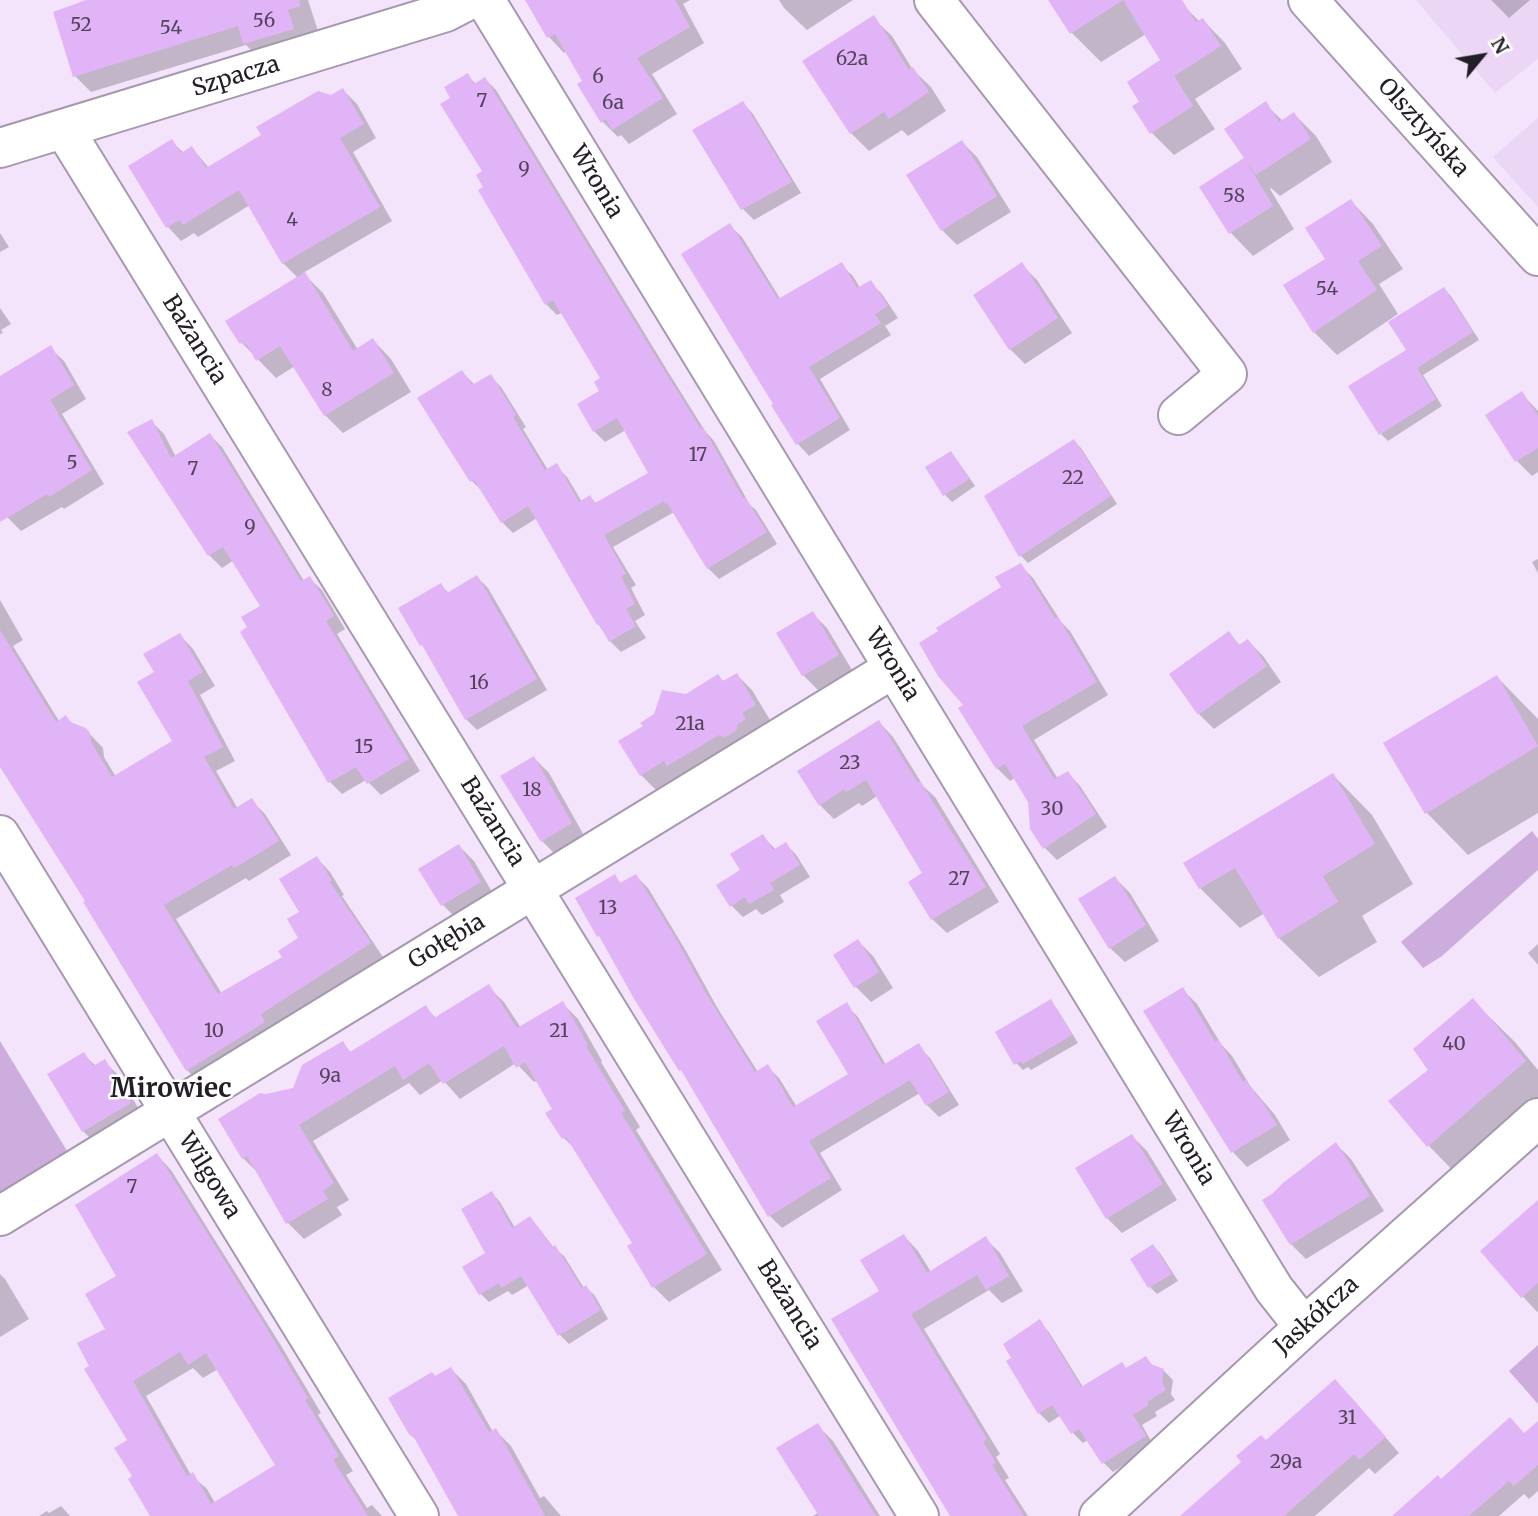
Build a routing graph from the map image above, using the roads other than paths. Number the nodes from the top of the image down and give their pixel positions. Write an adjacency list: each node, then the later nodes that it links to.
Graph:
1 (469, 0): 5 (street, Szpacza)
2 (485, 0): 9 (street, Wronia)
3 (934, 0): 8 (street)
4 (1308, 0): 7 (street, Olsztyńska)
5 (64, 129): 6 (street, Szpacza); 11 (street, Bażancia)
6 (0, 148)
7 (1538, 256)
8 (1178, 415)
9 (894, 668): 11 (street, Gołębia); 15 (street, Wronia)
10 (0, 835): 12 (street, Wilgowa)
11 (533, 890): 12 (street, Gołębia); 17 (street, Bażancia)
12 (170, 1112): 14 (street, Gołębia); 16 (street, Wilgowa)
13 (1538, 1118): 15 (street, Jaskółcza)
14 (0, 1216)
15 (1304, 1327): 18 (street, Jaskółcza)
16 (419, 1516)
17 (919, 1516)
18 (1100, 1516)

